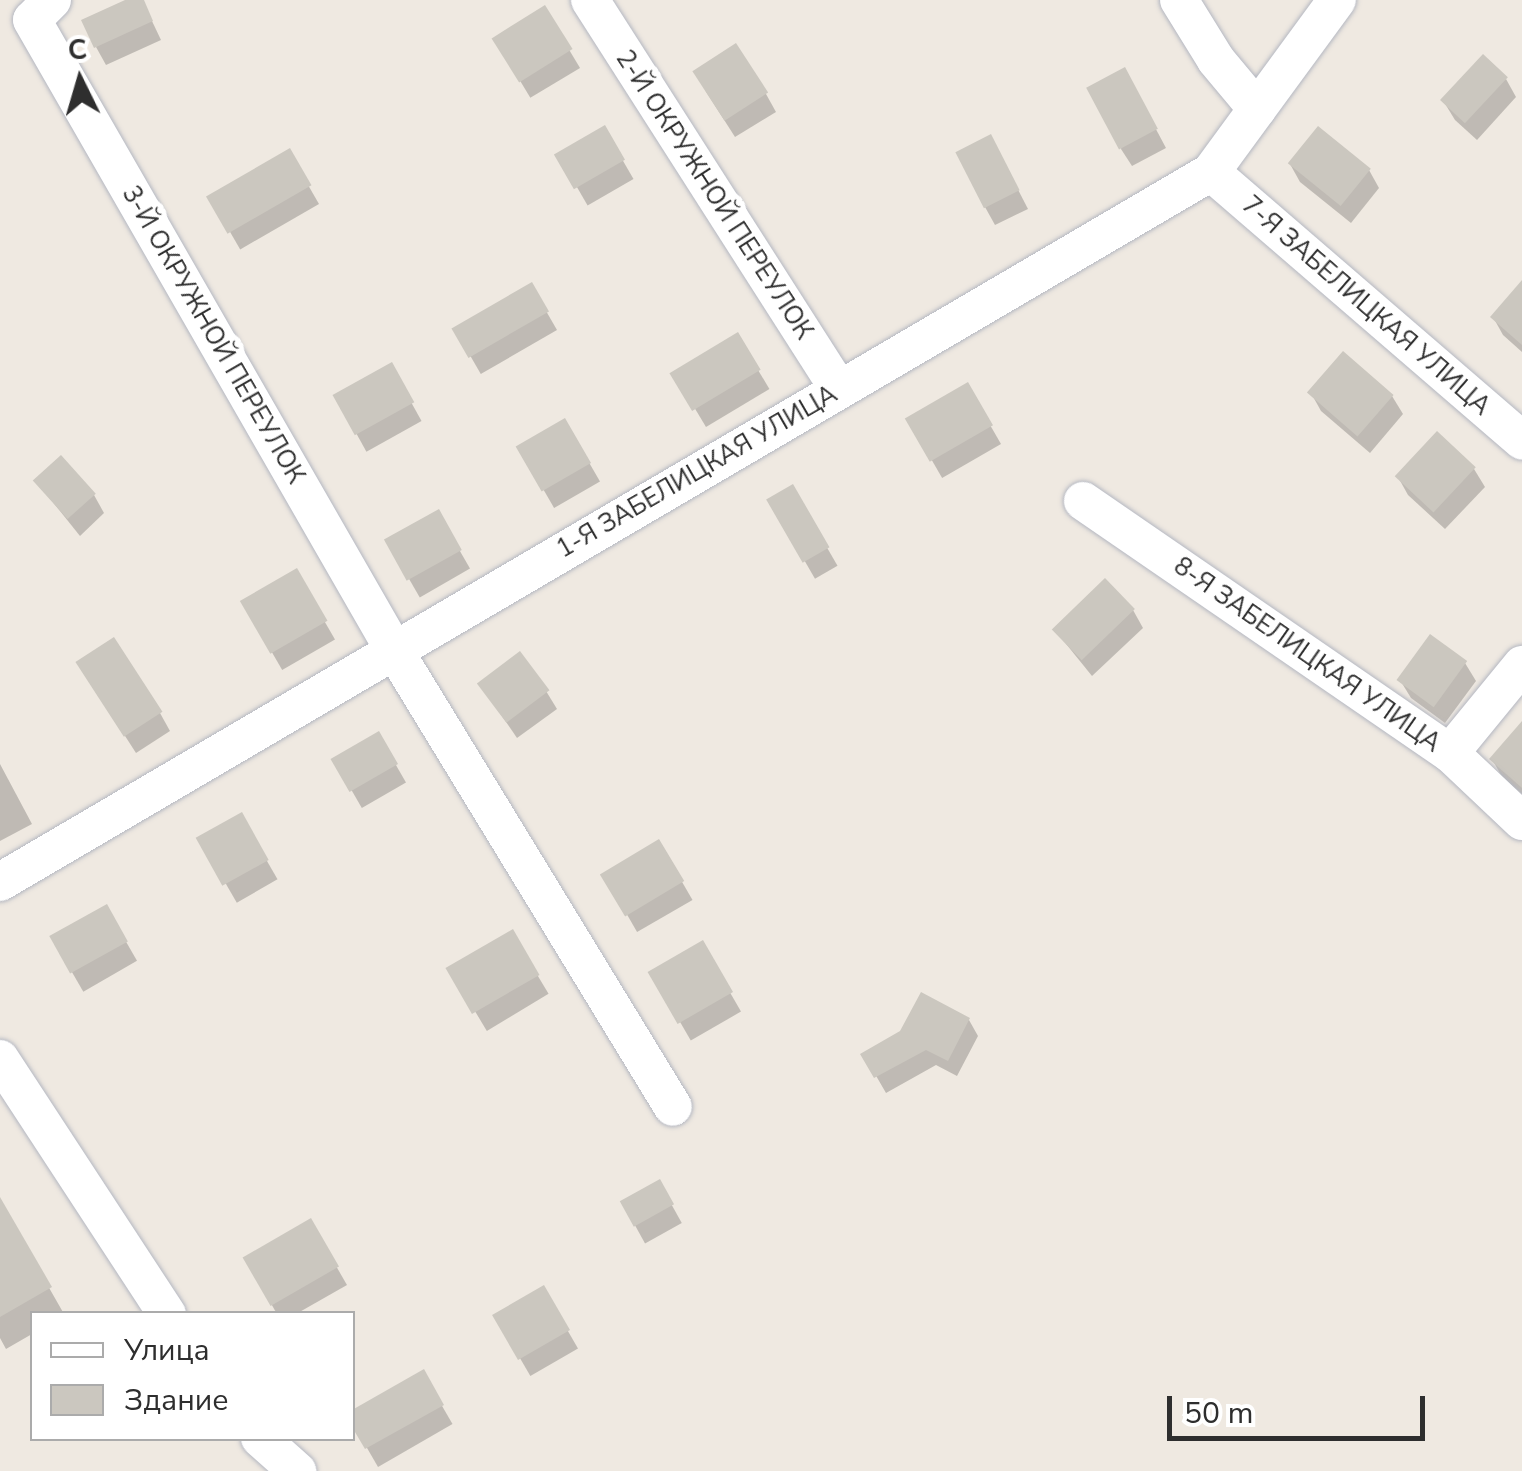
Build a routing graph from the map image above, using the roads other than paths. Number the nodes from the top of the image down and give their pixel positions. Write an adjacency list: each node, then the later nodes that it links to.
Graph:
1 (590, 0): 7 (street, 2-Й ОКРУЖНОЙ ПЕРЕУЛОК)
2 (1179, 0): 5 (street)
3 (1337, 0): 5 (street, 1-Я ЗАБЕЛИЦКАЯ УЛИЦА)
4 (42, 10): 10 (street, 3-Й ОКРУЖНОЙ ПЕРЕУЛОК)
5 (1257, 110): 6 (street, 1-Я ЗАБЕЛИЦКАЯ УЛИЦА)
6 (1211, 172): 7 (street, 1-Я ЗАБЕЛИЦКАЯ УЛИЦА); 8 (street, 7-Я ЗАБЕЛИЦКАЯ УЛИЦА)
7 (839, 389): 10 (street, 1-Я ЗАБЕЛИЦКАЯ УЛИЦА)
8 (1522, 440)
9 (1083, 500): 12 (street, 8-Я ЗАБЕЛИЦКАЯ УЛИЦА)
10 (394, 650): 14 (street, 1-Я ЗАБЕЛИЦКАЯ УЛИЦА); 16 (street, 3-Й ОКРУЖНОЙ ПЕРЕУЛОК)
11 (1522, 665): 12 (street)
12 (1450, 753): 13 (street, 8-Я ЗАБЕЛИЦКАЯ УЛИЦА)
13 (1522, 821)
14 (0, 882)
15 (0, 1059): 17 (street)
16 (673, 1107)
17 (165, 1311)
18 (263, 1441): 19 (street)
19 (297, 1471)

